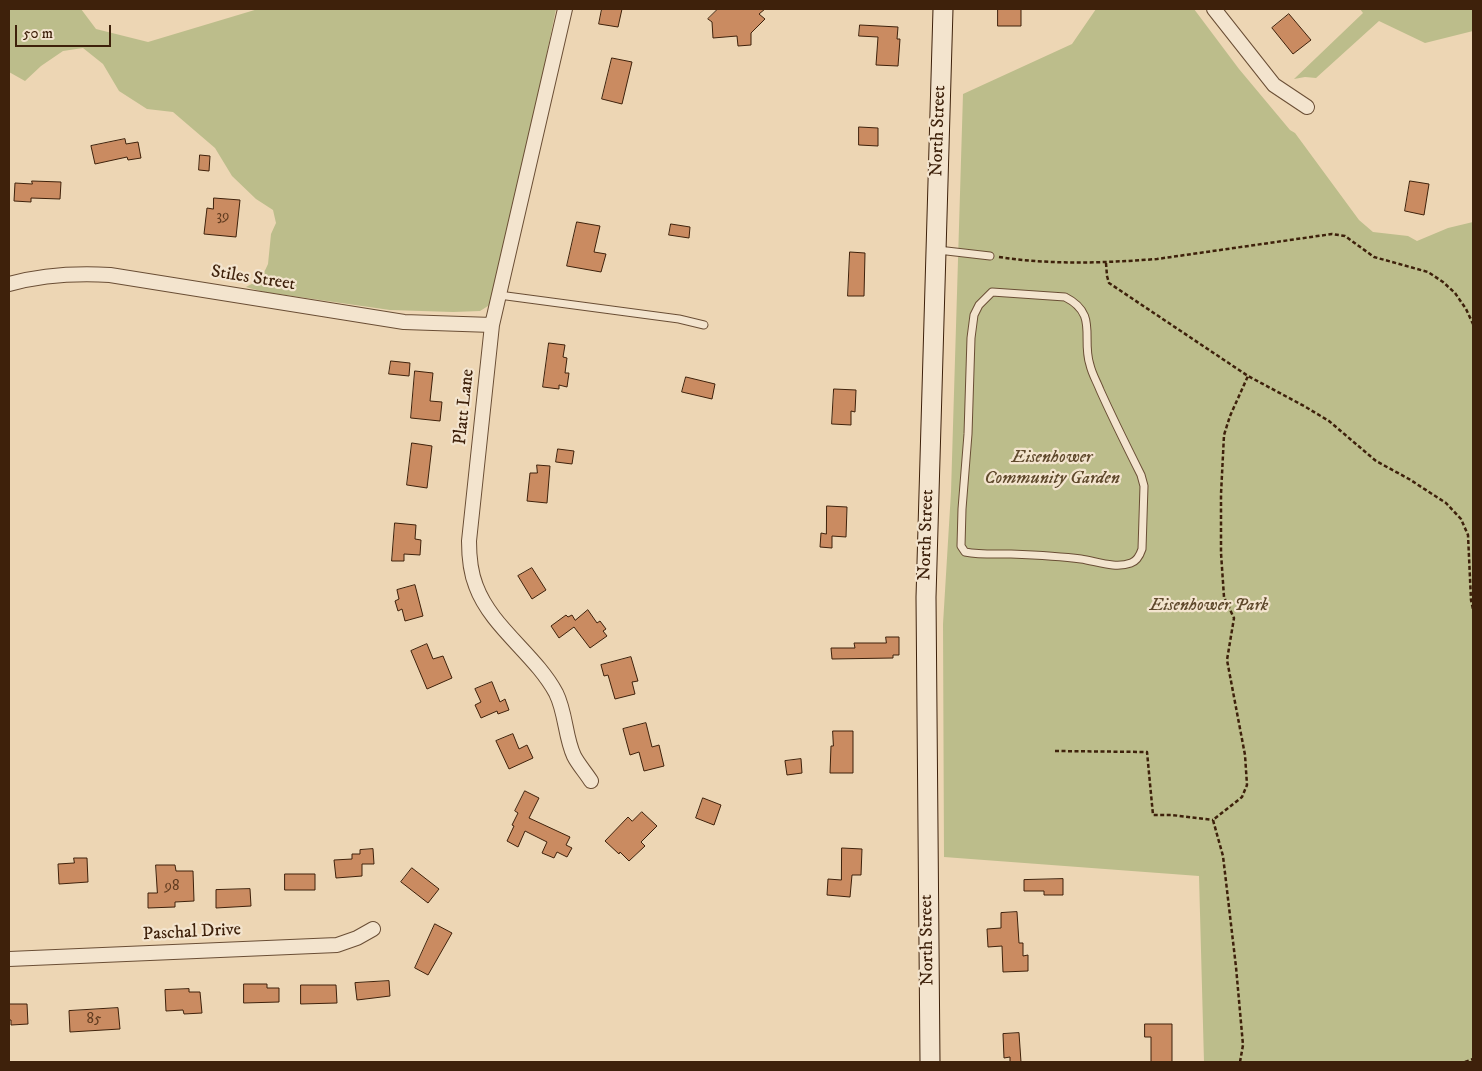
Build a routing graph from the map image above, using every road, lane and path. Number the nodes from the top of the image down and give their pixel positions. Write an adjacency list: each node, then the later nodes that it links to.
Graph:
1 (565, 9): 9 (street, Platt Lane)
2 (942, 9): 5 (main road, North Street)
3 (1214, 9): 4 (street)
4 (1307, 107)
5 (936, 250): 6 (lane); 22 (main road, North Street)
6 (990, 256): 7 (path)
7 (1106, 263): 11 (path); 14 (path)
8 (9, 284): 12 (street, Stiles Street)
9 (498, 295): 12 (street, Platt Lane); 13 (lane)
10 (1042, 295): 10 (lane)
11 (1473, 324)
12 (492, 325): 17 (street, Platt Lane)
13 (704, 325)
14 (1248, 376): 15 (path); 18 (path)
15 (1473, 609)
16 (1056, 751): 18 (path)
17 (591, 781)
18 (1213, 820): 23 (path)
19 (373, 929): 20 (street, Paschal Drive)
20 (9, 959)
21 (1473, 1059): 24 (path)
22 (930, 1062)
23 (1240, 1062)
24 (1465, 1062)

